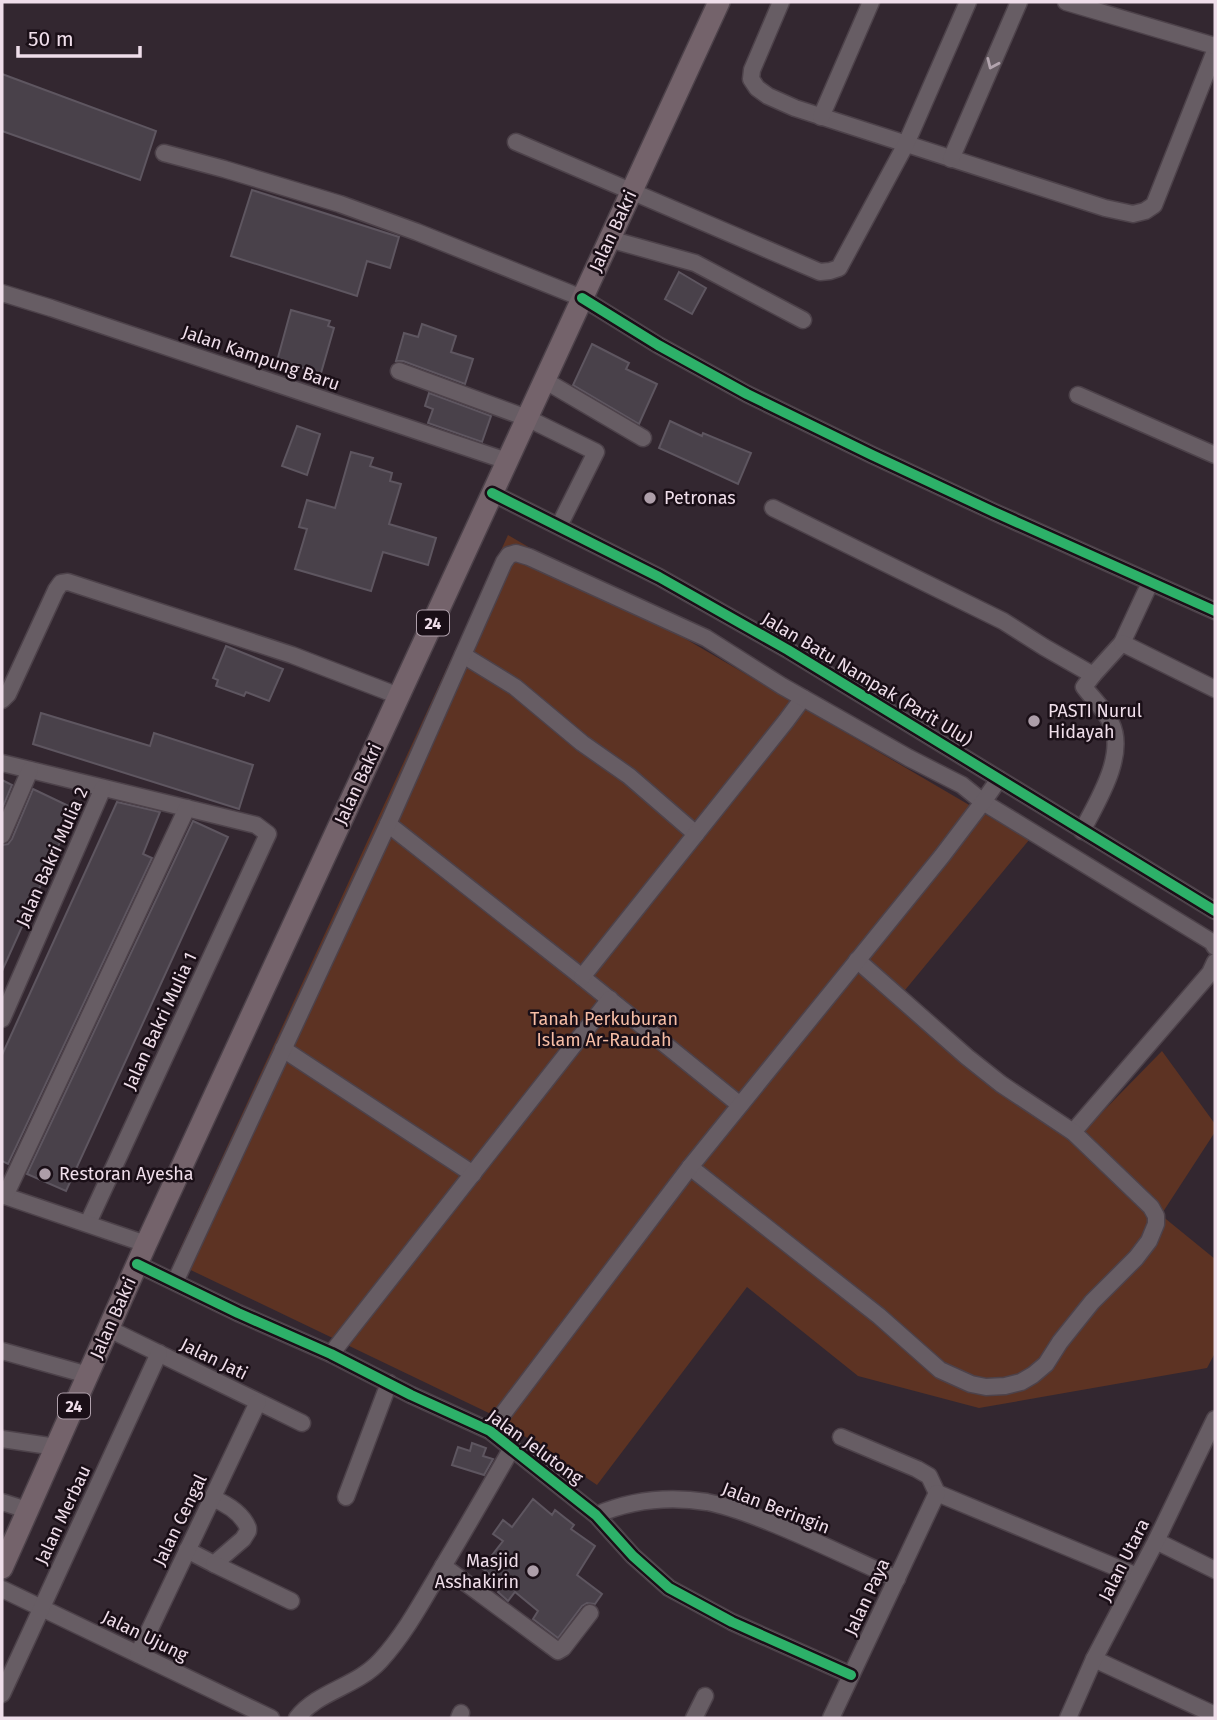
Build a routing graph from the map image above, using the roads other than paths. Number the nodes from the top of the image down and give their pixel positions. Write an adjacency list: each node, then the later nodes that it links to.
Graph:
1 (719, 2): 13 (main road, Jalan Bakri / 24)
2 (781, 2): 8 (street)
3 (870, 2): 8 (street)
4 (968, 2): 10 (street)
5 (1019, 2): 12 (street, one-way to 12)
6 (1066, 2): 7 (street)
7 (1215, 48): 12 (street)
8 (821, 117): 10 (street)
9 (516, 142): 13 (street)
10 (906, 144): 12 (street); 13 (street)
11 (164, 153): 16 (street)
12 (951, 159)
13 (631, 191): 14 (main road, Jalan Bakri / 24)
14 (609, 239): 16 (main road, Jalan Bakri / 24); 17 (street)
15 (2, 293): 24 (street, Jalan Kampung Baru)
16 (582, 298): 19 (main road, Jalan Bakri / 24); 28 (street)
17 (803, 320)
18 (399, 371): 21 (street)
19 (544, 380): 21 (main road, Jalan Bakri / 24); 22 (street)
20 (1078, 396): 23 (street)
21 (527, 418): 24 (main road, Jalan Bakri / 24); 27 (street)
22 (643, 438)
23 (1215, 455)
24 (507, 461): 25 (main road, Jalan Bakri / 24)
25 (492, 493): 27 (street, Jalan Batu Nampak (Parit Ulu)); 34 (main road, Jalan Bakri / 24)
26 (773, 508): 32 (street)
27 (559, 526): 39 (street, Jalan Batu Nampak (Parit Ulu))
28 (1150, 583): 29 (street); 30 (street)
29 (1215, 611)
30 (1122, 643): 32 (street); 33 (street)
31 (463, 655): 35 (street); 43 (street); 45 (street)
32 (1093, 675): 44 (street)
33 (1215, 689)
34 (399, 696): 36 (street); 61 (main road, Jalan Bakri / 24)
35 (803, 698): 41 (street); 45 (street)
36 (2, 700)
37 (2, 763): 38 (street)
38 (30, 770): 40 (street); 46 (street)
39 (999, 779): 41 (street); 44 (street, Jalan Batu Nampak (Parit Ulu))
40 (103, 788): 42 (street); 53 (street, Jalan Bakri Mulia 2)
41 (983, 802): 48 (street); 49 (street)
42 (187, 808): 59 (street); 60 (street, Jalan Bakri Mulia 1)
43 (388, 824): 51 (street); 54 (street)
44 (1082, 831): 47 (street, Jalan Batu Nampak (Parit Ulu))
45 (696, 834): 51 (street)
46 (2, 835)
47 (1215, 911)
48 (1215, 947)
49 (857, 960): 55 (street); 56 (street)
50 (1215, 962): 56 (street)
51 (583, 977): 52 (street)
52 (610, 999): 55 (street); 58 (street)
53 (2, 1019)
54 (284, 1049): 58 (street); 63 (street)
55 (740, 1105): 57 (street)
56 (1073, 1132): 57 (street)
57 (690, 1167): 73 (street)
58 (473, 1174): 67 (street)
59 (3, 1196): 60 (street)
60 (88, 1223): 61 (street)
61 (146, 1244): 62 (main road, Jalan Bakri / 24)
62 (137, 1264): 63 (street, Jalan Jelutong); 64 (main road, Jalan Bakri / 24)
63 (175, 1282): 67 (street, Jalan Jelutong)
64 (109, 1329): 66 (street, Jalan Jati); 68 (main road, Jalan Bakri / 24)
65 (2, 1351): 68 (street)
66 (159, 1353): 70 (street, Jalan Jati); 94 (street, Jalan Merbau)
67 (331, 1354): 69 (street, Jalan Jelutong)
68 (88, 1375): 76 (main road, Jalan Bakri / 24)
69 (389, 1383): 73 (street, Jalan Jelutong); 79 (street)
70 (258, 1402): 72 (street, Jalan Jati); 80 (street, Jalan Cengal)
71 (1215, 1419): 84 (street, Jalan Utara)
72 (302, 1423)
73 (490, 1431): 77 (street, Jalan Jelutong)
74 (841, 1437): 78 (street)
75 (2, 1439): 76 (street)
76 (56, 1447): 82 (main road, Jalan Bakri / 24)
77 (512, 1448): 83 (street, Jalan Jelutong); 87 (street)
78 (937, 1493): 90 (street); 91 (street, Jalan Paya)
79 (346, 1497)
80 (212, 1498): 85 (street, Jalan Cengal); 86 (street)
81 (2, 1502): 82 (street)
82 (27, 1510): 88 (main road, Jalan Bakri / 24)
83 (596, 1514): 91 (street, Jalan Beringin); 98 (street, Jalan Jelutong)
84 (1156, 1541): 89 (street); 90 (street, Jalan Utara)
85 (187, 1550): 86 (street); 96 (street, Jalan Cengal)
86 (214, 1564): 93 (street)
87 (443, 1566): 95 (street); 103 (street)
88 (2, 1568)
89 (1215, 1570)
90 (1137, 1576): 97 (street, Jalan Utara)
91 (897, 1579): 98 (street, Jalan Paya)
92 (2, 1589): 94 (street, Jalan Ujung)
93 (291, 1601)
94 (41, 1608): 96 (street, Jalan Ujung); 99 (street, Jalan Merbau)
95 (590, 1613)
96 (138, 1654): 102 (street, Jalan Ujung)
97 (1094, 1659): 101 (street); 106 (street, Jalan Utara)
98 (851, 1675): 105 (street, Jalan Paya)
99 (2, 1694)
100 (705, 1696): 104 (street)
101 (1215, 1715)
102 (266, 1717)
103 (297, 1718)
104 (694, 1718)
105 (831, 1718)
106 (1068, 1718)

